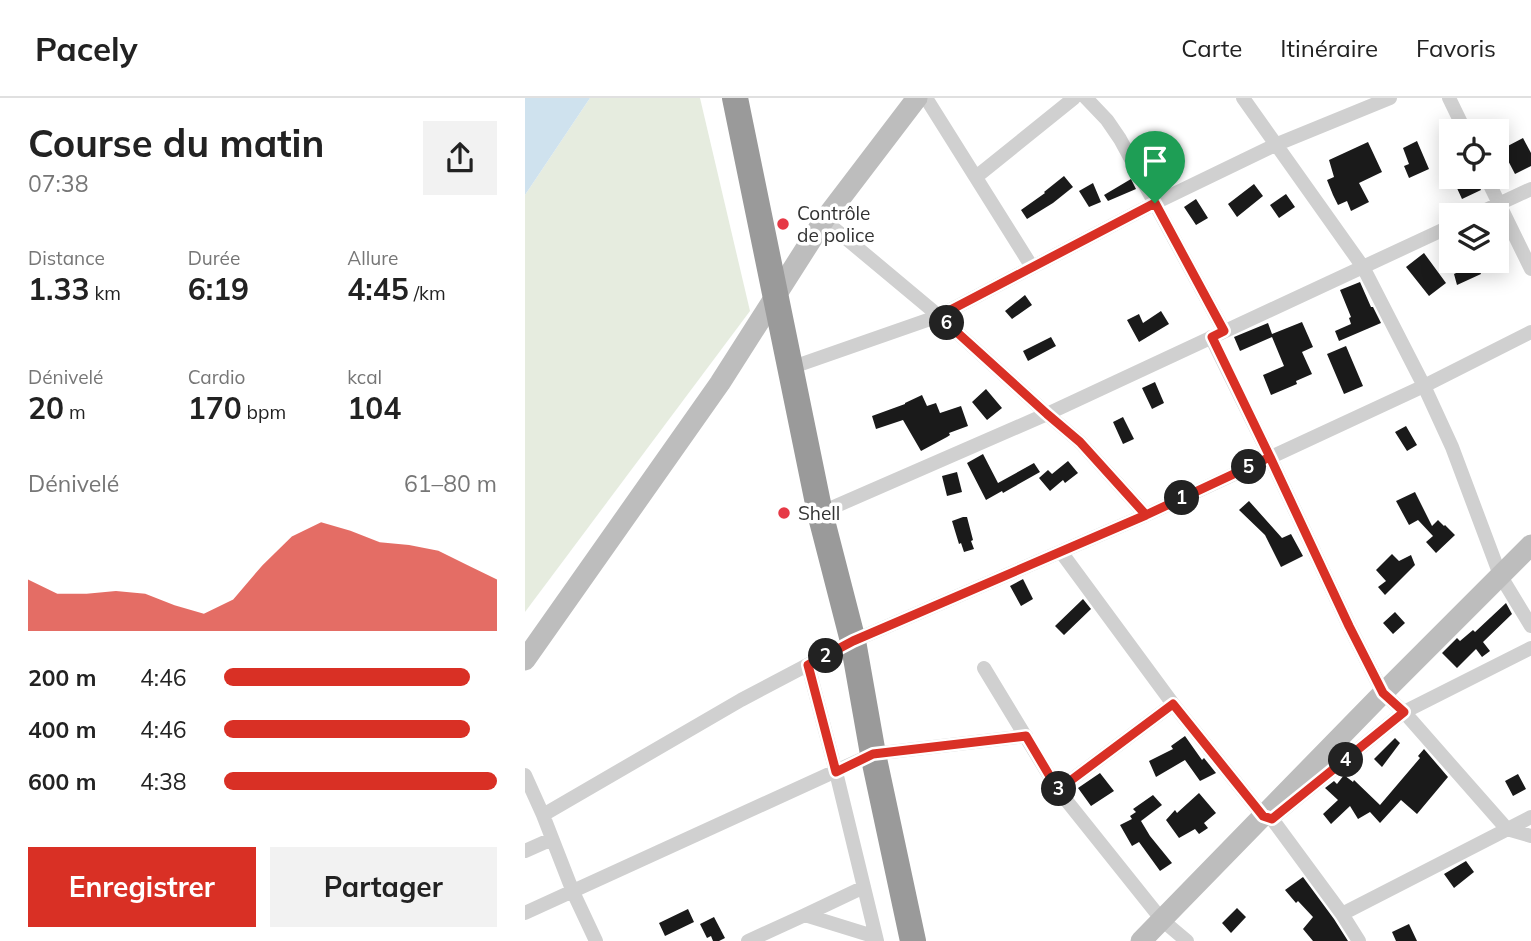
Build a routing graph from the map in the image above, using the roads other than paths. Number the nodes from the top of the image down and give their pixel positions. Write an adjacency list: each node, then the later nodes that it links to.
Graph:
1 (734, 98): 21 (highway)
2 (917, 98): 15 (street)
3 (926, 98): 11 (street)
4 (1074, 98): 11 (street)
5 (1086, 98): 13 (street)
6 (1243, 98): 10 (street)
7 (1390, 98): 10 (street)
8 (1450, 98): 9 (street)
9 (1460, 119)
10 (1275, 145): 13 (street); 19 (street)
11 (976, 177): 18 (street)
12 (1531, 189): 14 (street)
13 (1155, 203): 18 (street); 24 (street)
14 (1501, 203)
15 (824, 220): 21 (street); 22 (street)
16 (1509, 224): 20 (street)
17 (1439, 232): 19 (street)
18 (1032, 267): 22 (street)
19 (1363, 267): 24 (street); 26 (street)
20 (1531, 269)
21 (775, 297): 25 (highway); 37 (street)
22 (939, 316): 25 (street); 27 (street)
23 (1531, 332): 26 (street)
24 (1218, 334): 27 (street); 28 (street)
25 (790, 368): 29 (highway)
26 (1424, 386): 28 (street); 33 (street)
27 (1047, 414): 29 (street); 30 (street)
28 (1270, 457): 30 (street); 40 (street)
29 (820, 513): 35 (highway)
30 (1146, 515): 32 (street)
31 (1531, 545): 33 (street)
32 (1061, 552): 35 (street); 41 (street)
33 (1500, 575): 34 (street); 40 (street)
34 (1531, 626)
35 (853, 641): 38 (street); 44 (highway)
36 (1531, 648): 42 (street)
37 (525, 660)
38 (808, 665): 45 (street); 48 (street)
39 (984, 667): 43 (street)
40 (1383, 693): 42 (street); 50 (street)
41 (1173, 704): 47 (street); 50 (street)
42 (1404, 712): 50 (street); 51 (street)
43 (1026, 736): 44 (street); 47 (street)
44 (873, 754): 45 (street); 64 (highway)
45 (836, 772): 55 (street); 56 (street)
46 (527, 783): 48 (street)
47 (1058, 790): 60 (street)
48 (543, 815): 53 (street)
49 (1531, 817): 51 (street)
50 (1268, 818): 58 (street); 60 (street)
51 (1507, 829): 52 (street); 58 (street)
52 (1531, 836)
53 (552, 839): 54 (street); 56 (street)
54 (525, 851)
55 (865, 887): 59 (street); 61 (street)
56 (573, 892): 57 (street); 62 (street)
57 (525, 913)
58 (1342, 914): 67 (street)
59 (805, 915): 61 (street); 63 (street)
60 (1162, 920): 65 (street); 66 (street)
61 (877, 939)
62 (596, 941)
63 (748, 941)
64 (913, 941)
65 (1141, 941)
66 (1187, 941)
67 (1359, 941)

